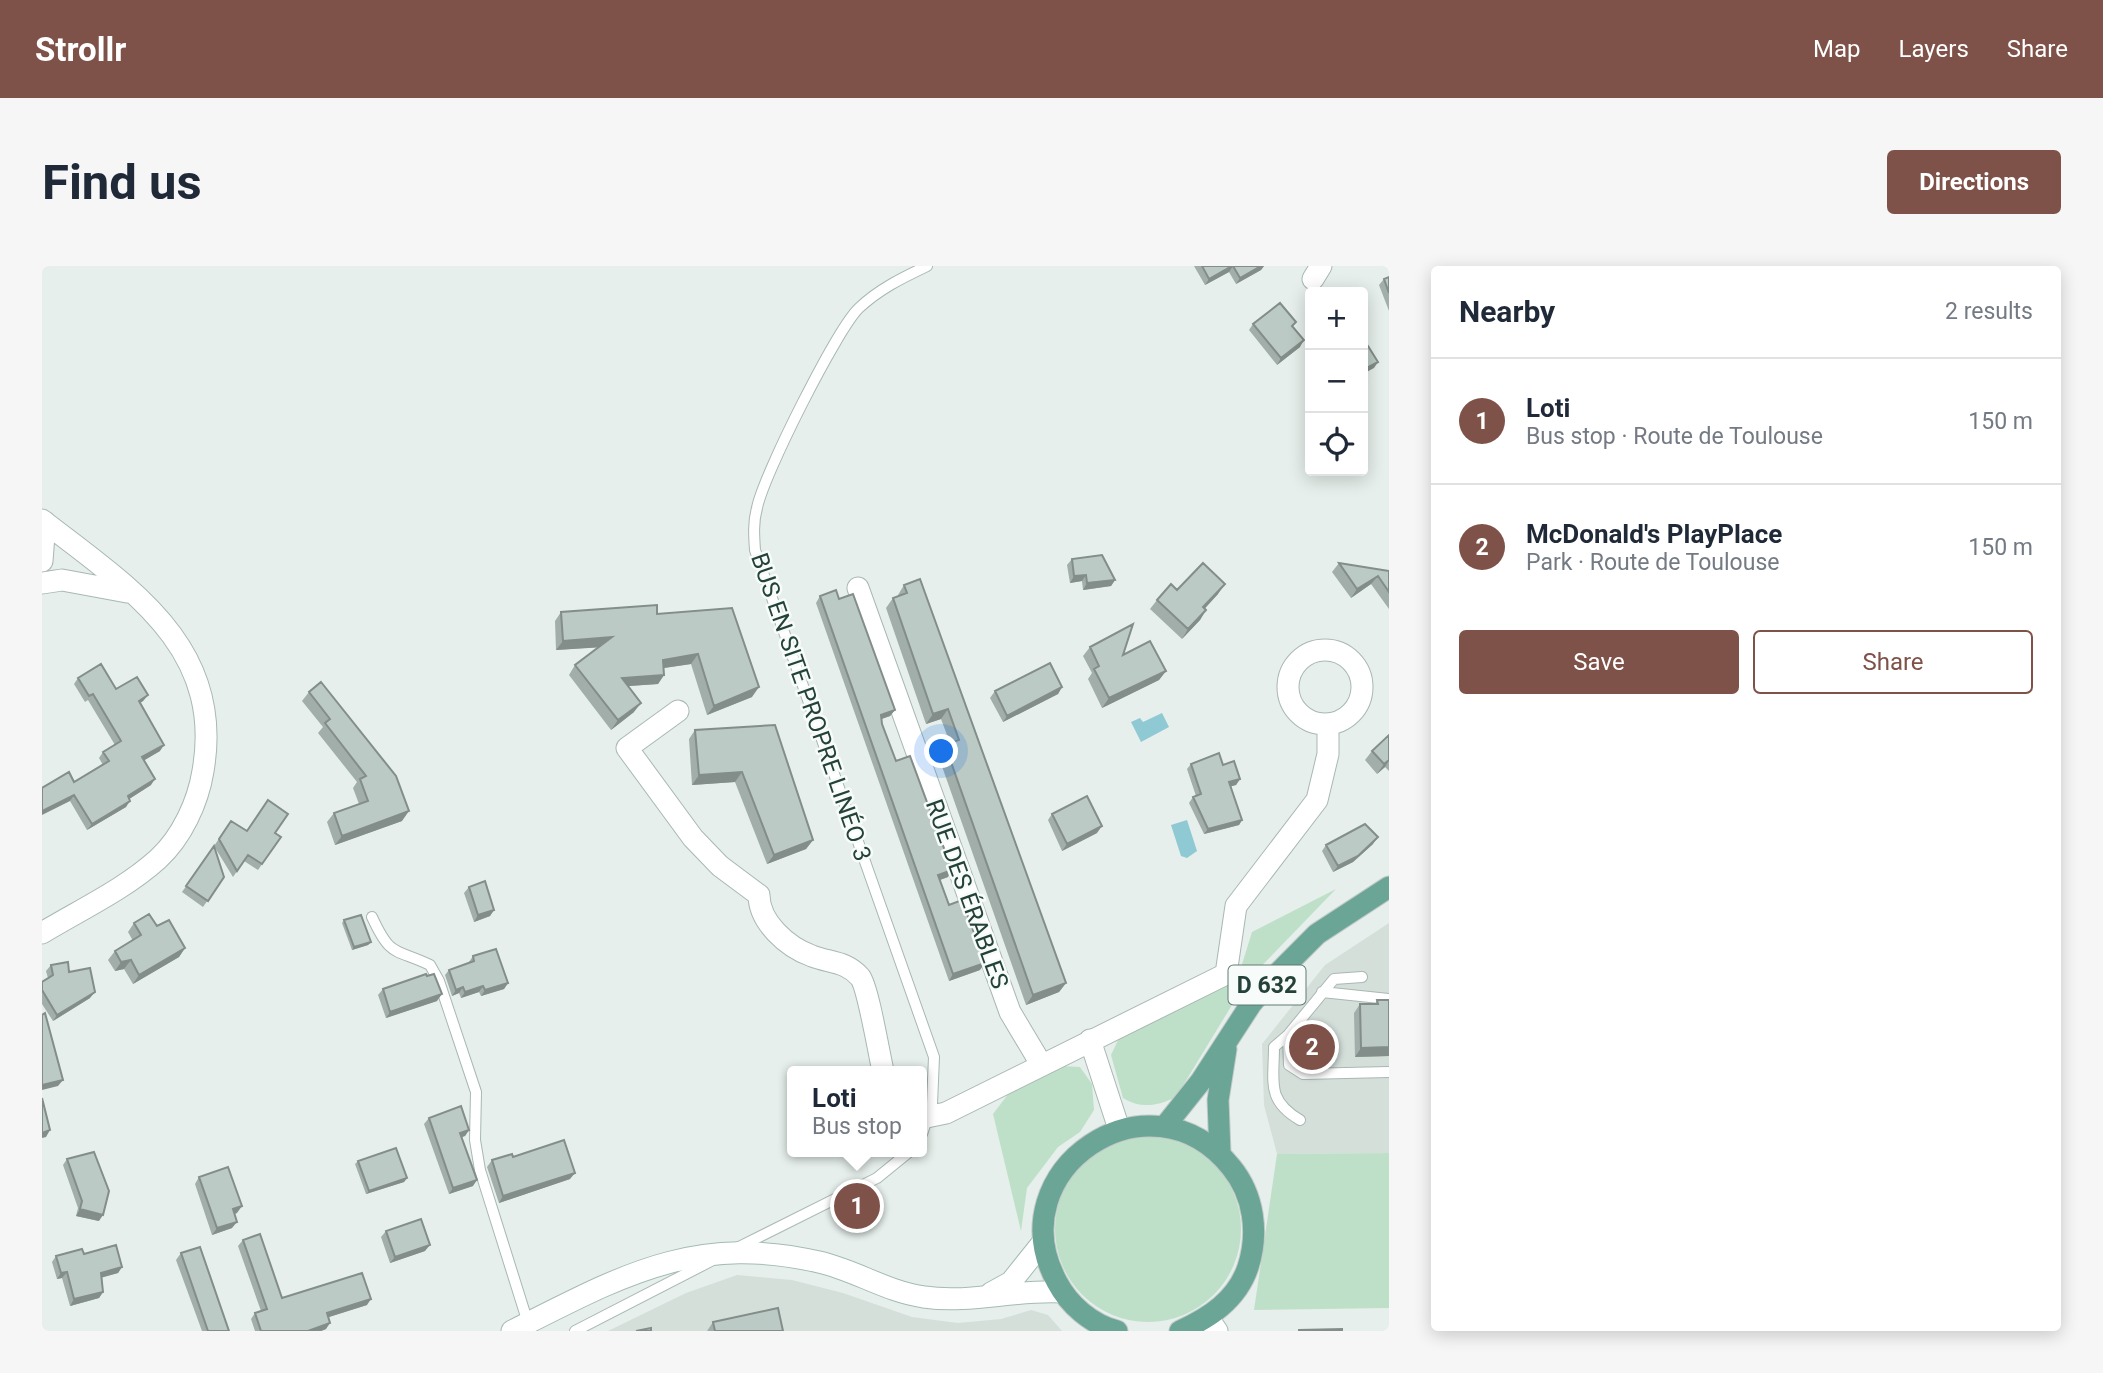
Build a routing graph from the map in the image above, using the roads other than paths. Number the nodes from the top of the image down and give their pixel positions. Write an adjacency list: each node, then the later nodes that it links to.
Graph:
1 (927, 266): 21 (lane, BUS EN SITE PROPRE LINÉO 3)
2 (43, 521): 3 (street); 6 (street)
3 (42, 561)
4 (42, 583): 6 (street)
5 (858, 588): 18 (street, RUE DES ÉRABLES)
6 (135, 595): 11 (street)
7 (678, 711): 19 (street)
8 (1328, 724): 16 (street)
9 (1389, 887): 17 (main road, D 632)
10 (373, 918): 34 (lane)
11 (42, 933)
12 (1362, 977): 13 (lane)
13 (1322, 992): 14 (lane); 15 (lane)
14 (1389, 999)
15 (1288, 1035): 20 (lane); 22 (lane)
16 (1090, 1040): 18 (street); 25 (street)
17 (1226, 1044): 24 (main road, D 632); 26 (main road, D 632)
18 (1041, 1064): 23 (street)
19 (882, 1066)
20 (1389, 1072)
21 (927, 1111)
22 (1300, 1120)
23 (927, 1122)
24 (1165, 1126): 25 (main road); 26 (main road)
25 (1119, 1129): 28 (main road)
26 (1220, 1153): 33 (main road)
27 (903, 1157): 29 (lane)
28 (1043, 1242): 30 (main road); 31 (street)
29 (729, 1252): 31 (street); 34 (street); 35 (lane)
30 (1062, 1292): 31 (street); 32 (main road)
31 (986, 1296)
32 (1090, 1324): 36 (main road)
33 (1213, 1325): 37 (main road)
34 (520, 1327)
35 (575, 1331)
36 (1117, 1331)
37 (1180, 1331)

